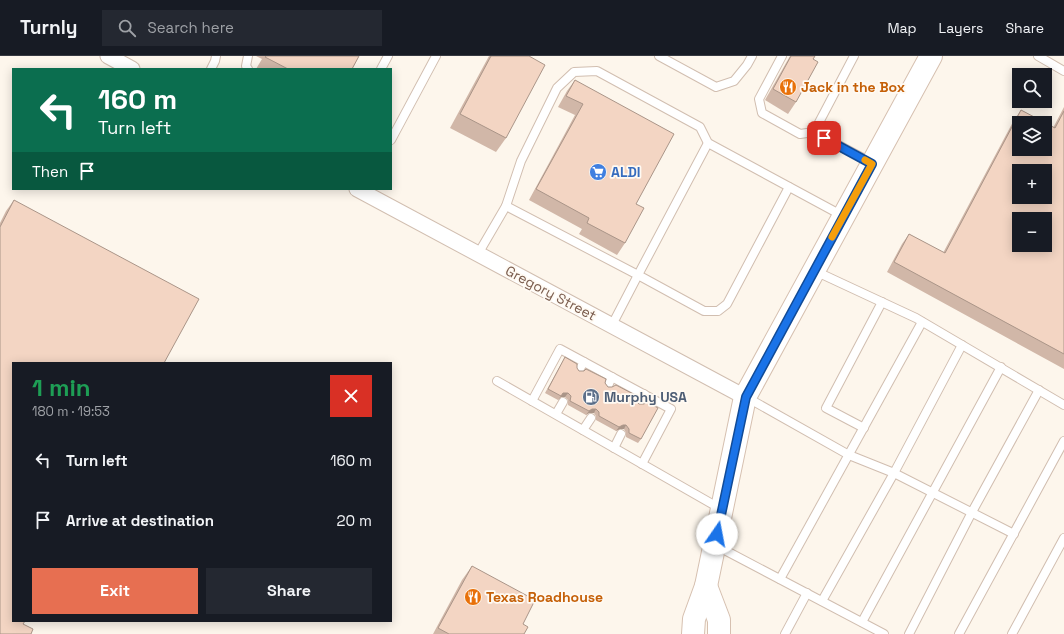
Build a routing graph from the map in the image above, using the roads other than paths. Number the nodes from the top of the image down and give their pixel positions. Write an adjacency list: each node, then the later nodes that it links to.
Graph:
1 (216, 56): 13 (lane)
2 (248, 56): 14 (lane)
3 (388, 56): 15 (lane)
4 (436, 56): 18 (lane)
5 (659, 56): 6 (lane)
6 (752, 56)
7 (782, 56): 17 (lane)
8 (854, 56): 17 (lane)
9 (931, 56): 20 (street)
10 (1038, 56): 16 (lane)
11 (116, 58): 12 (street)
12 (131, 68)
13 (212, 68)
14 (247, 68)
15 (382, 68)
16 (1064, 71)
17 (814, 132): 20 (lane)
18 (392, 138)
19 (708, 143): 21 (lane); 23 (lane); 27 (lane)
20 (872, 164): 24 (street)
21 (789, 187): 24 (lane); 27 (lane)
22 (361, 190): 25 (street, Gregory Street)
23 (506, 206): 25 (lane); 27 (lane)
24 (844, 216): 26 (street)
25 (478, 254): 30 (street, Gregory Street)
26 (814, 270): 28 (lane); 40 (street)
27 (638, 275): 30 (lane)
28 (882, 302): 29 (lane); 47 (lane)
29 (922, 322): 31 (lane); 47 (lane)
30 (612, 325): 40 (street, Gregory Street)
31 (962, 345): 33 (lane); 54 (lane)
32 (584, 362): 34 (lane); 35 (lane); 41 (lane)
33 (1001, 367): 38 (lane); 55 (lane)
34 (579, 370)
35 (612, 377): 37 (lane); 39 (lane)
36 (497, 381): 41 (lane)
37 (608, 386)
38 (1039, 390): 44 (lane); 57 (lane)
39 (644, 394): 43 (lane); 53 (lane)
40 (746, 397): 52 (lane); 56 (street)
41 (532, 402): 45 (lane)
42 (562, 402): 45 (lane)
43 (639, 403)
44 (1064, 405)
45 (556, 414): 48 (lane)
46 (591, 418): 48 (lane)
47 (864, 428): 52 (lane)
48 (583, 430): 51 (lane)
49 (621, 434): 51 (lane)
50 (1064, 441): 58 (lane)
51 (614, 448): 53 (lane)
52 (849, 455): 54 (lane); 61 (lane)
53 (642, 464): 56 (lane)
54 (894, 473): 55 (lane); 64 (lane)
55 (932, 492): 57 (lane); 65 (lane)
56 (722, 510): 60 (street)
57 (972, 512): 58 (lane); 70 (lane)
58 (1014, 534): 71 (lane)
59 (1064, 538): 72 (lane)
60 (715, 544): 61 (lane); 62 (street)
61 (780, 579): 63 (lane)
62 (706, 586): 66 (street); 67 (street)
63 (807, 593): 64 (lane); 68 (lane)
64 (822, 601): 65 (lane)
65 (862, 622): 69 (lane)
66 (693, 634)
67 (719, 634)
68 (785, 634)
69 (884, 634)
70 (909, 634)
71 (959, 634)
72 (1012, 634)

